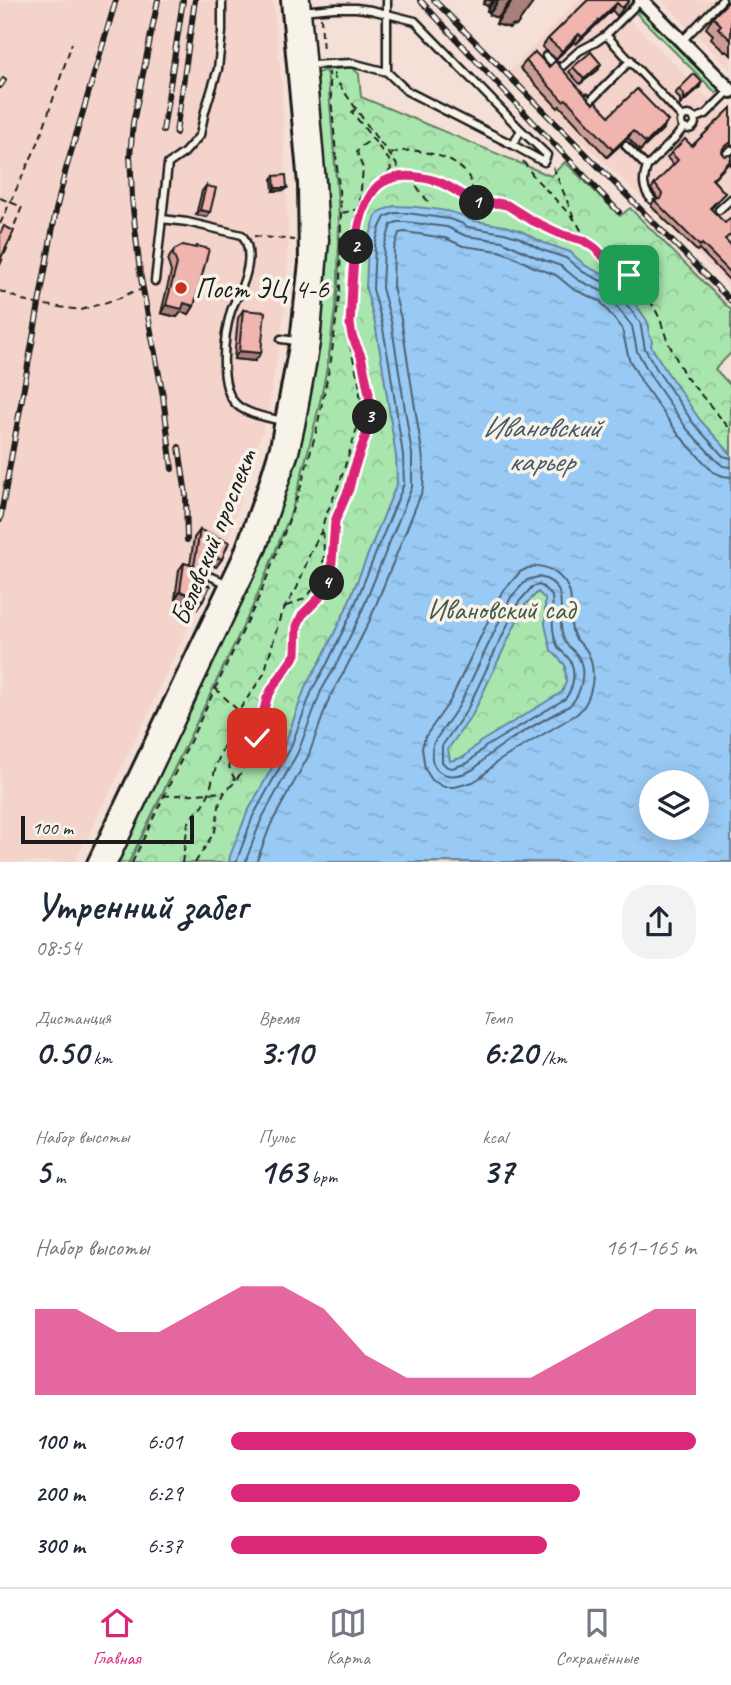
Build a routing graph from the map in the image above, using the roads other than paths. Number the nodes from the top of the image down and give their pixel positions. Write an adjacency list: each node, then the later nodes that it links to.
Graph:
1 (222, 0): 30 (lane)
2 (387, 0): 7 (lane)
3 (641, 0): 8 (lane); 9 (street)
4 (722, 0): 6 (lane); 9 (lane)
5 (295, 6): 7 (lane); 12 (street, Белевский проспект); 33 (street, Белевский проспект)
6 (731, 10)
7 (388, 14): 14 (lane); 21 (lane)
8 (607, 35): 11 (lane); 13 (lane)
9 (682, 41): 16 (street)
10 (545, 56): 13 (lane)
11 (631, 60): 17 (lane); 18 (lane)
12 (306, 65): 14 (lane); 33 (street, Белевский проспект)
13 (559, 69): 15 (lane)
14 (387, 72): 22 (lane)
15 (567, 77)
16 (731, 90): 19 (lane)
17 (582, 93)
18 (682, 117): 19 (lane); 20 (lane)
19 (694, 119): 20 (lane)
20 (683, 128): 26 (lane)
21 (521, 130): 22 (lane); 22 (lane)
22 (513, 145)
23 (626, 146): 26 (lane)
24 (731, 150): 25 (lane)
25 (724, 156)
26 (647, 167): 28 (lane)
27 (731, 199): 29 (lane)
28 (652, 200)
29 (719, 210)
30 (162, 219): 31 (lane); 34 (lane)
31 (155, 281)
32 (281, 339): 33 (lane)
33 (303, 342): 34 (street, Белевский проспект)
34 (289, 423): 36 (street, Белевский проспект)
35 (212, 577): 36 (lane)
36 (233, 586): 37 (street, Белевский проспект); 38 (street, Белевский проспект)
37 (95, 862)
38 (107, 862)

